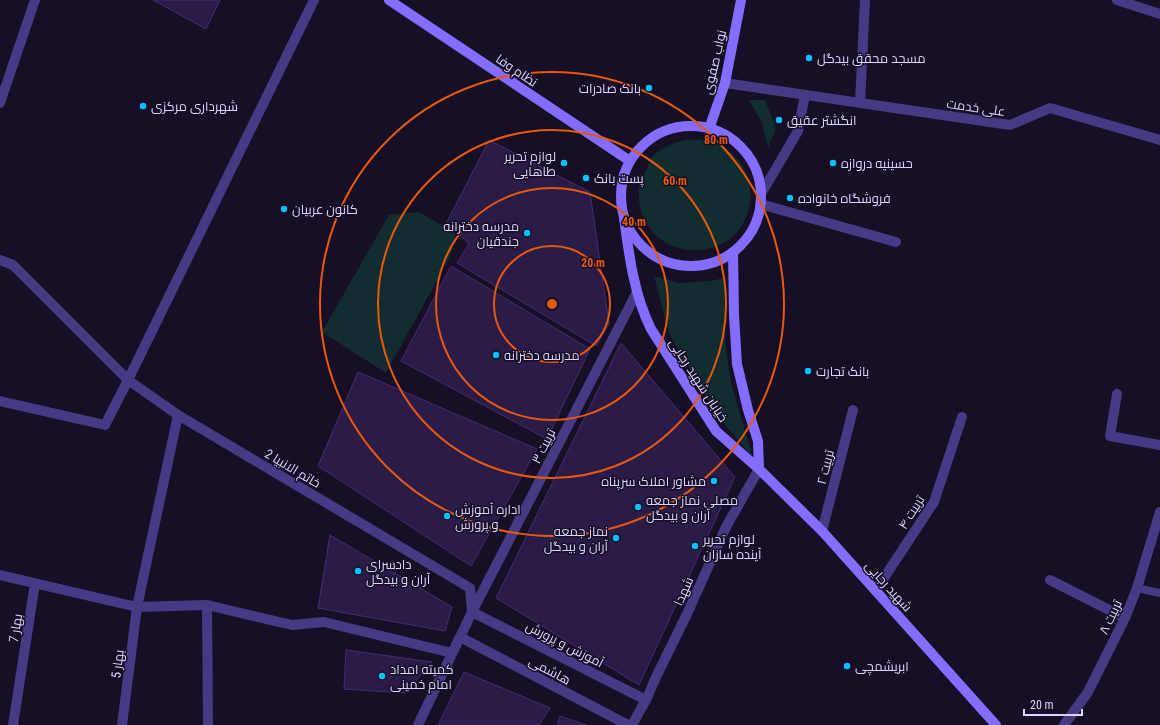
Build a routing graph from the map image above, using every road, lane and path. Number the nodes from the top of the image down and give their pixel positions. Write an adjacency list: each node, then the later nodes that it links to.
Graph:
1 (35, 0): 10 (street)
2 (314, 0): 21 (street)
3 (389, 0): 14 (main road, نظام وفا)
4 (741, 0): 8 (main road, نواب صفوی)
5 (865, 0): 11 (street)
6 (1117, 0): 7 (street)
7 (1160, 14)
8 (725, 83): 9 (street, علی خدمت); 12 (main road, نواب صفوی)
9 (805, 95): 11 (street, علی خدمت); 15 (street)
10 (0, 103)
11 (860, 103): 13 (street, علی خدمت)
12 (709, 129): 14 (main road); 15 (main road)
13 (1160, 140)
14 (630, 161): 16 (main road)
15 (761, 199): 17 (street); 18 (main road)
16 (624, 218): 18 (main road); 20 (main road, خیابان شهید رجایی)
17 (896, 242)
18 (733, 252): 28 (main road, خیابان شهید رجایی)
19 (0, 260): 21 (street, خاتم الانبیا 2)
20 (637, 292): 28 (main road, خیابان شهید رجایی); 39 (street, تربیت ۳)
21 (128, 380): 23 (street); 25 (street, خاتم الانبیا 2)
22 (1118, 394): 27 (street)
23 (0, 401)
24 (852, 410): 30 (street, تربیت ۲)
25 (178, 415): 38 (street, بهار 5); 39 (street, خاتم الانبیا 2)
26 (962, 417): 35 (street, تربیت ۴)
27 (1160, 445)
28 (759, 469): 30 (main road, شهید رجایی); 43 (street, شهدا)
29 (1160, 512): 34 (street, تربیت ۸)
30 (822, 531): 35 (main road, شهید رجایی)
31 (0, 575): 33 (street)
32 (1050, 580): 40 (street)
33 (35, 583): 38 (street); 44 (street, بهار 7)
34 (1137, 588): 36 (lane); 40 (street, تربیت ۸)
35 (876, 590): 50 (main road, شهید رجایی)
36 (1160, 593)
37 (207, 605): 38 (street); 42 (street); 46 (street)
38 (137, 607): 45 (street, بهار 5)
39 (472, 612): 41 (street); 43 (street, آموزش و پرورش)
40 (1125, 618): 51 (street, تربیت ۸)
41 (460, 637): 42 (street); 48 (street, هاشمی)
42 (452, 653): 47 (street)
43 (646, 700): 49 (street, شهدا)
44 (13, 725)
45 (122, 725)
46 (208, 725)
47 (418, 725)
48 (628, 725)
49 (632, 725)
50 (996, 725)
51 (1064, 725)

